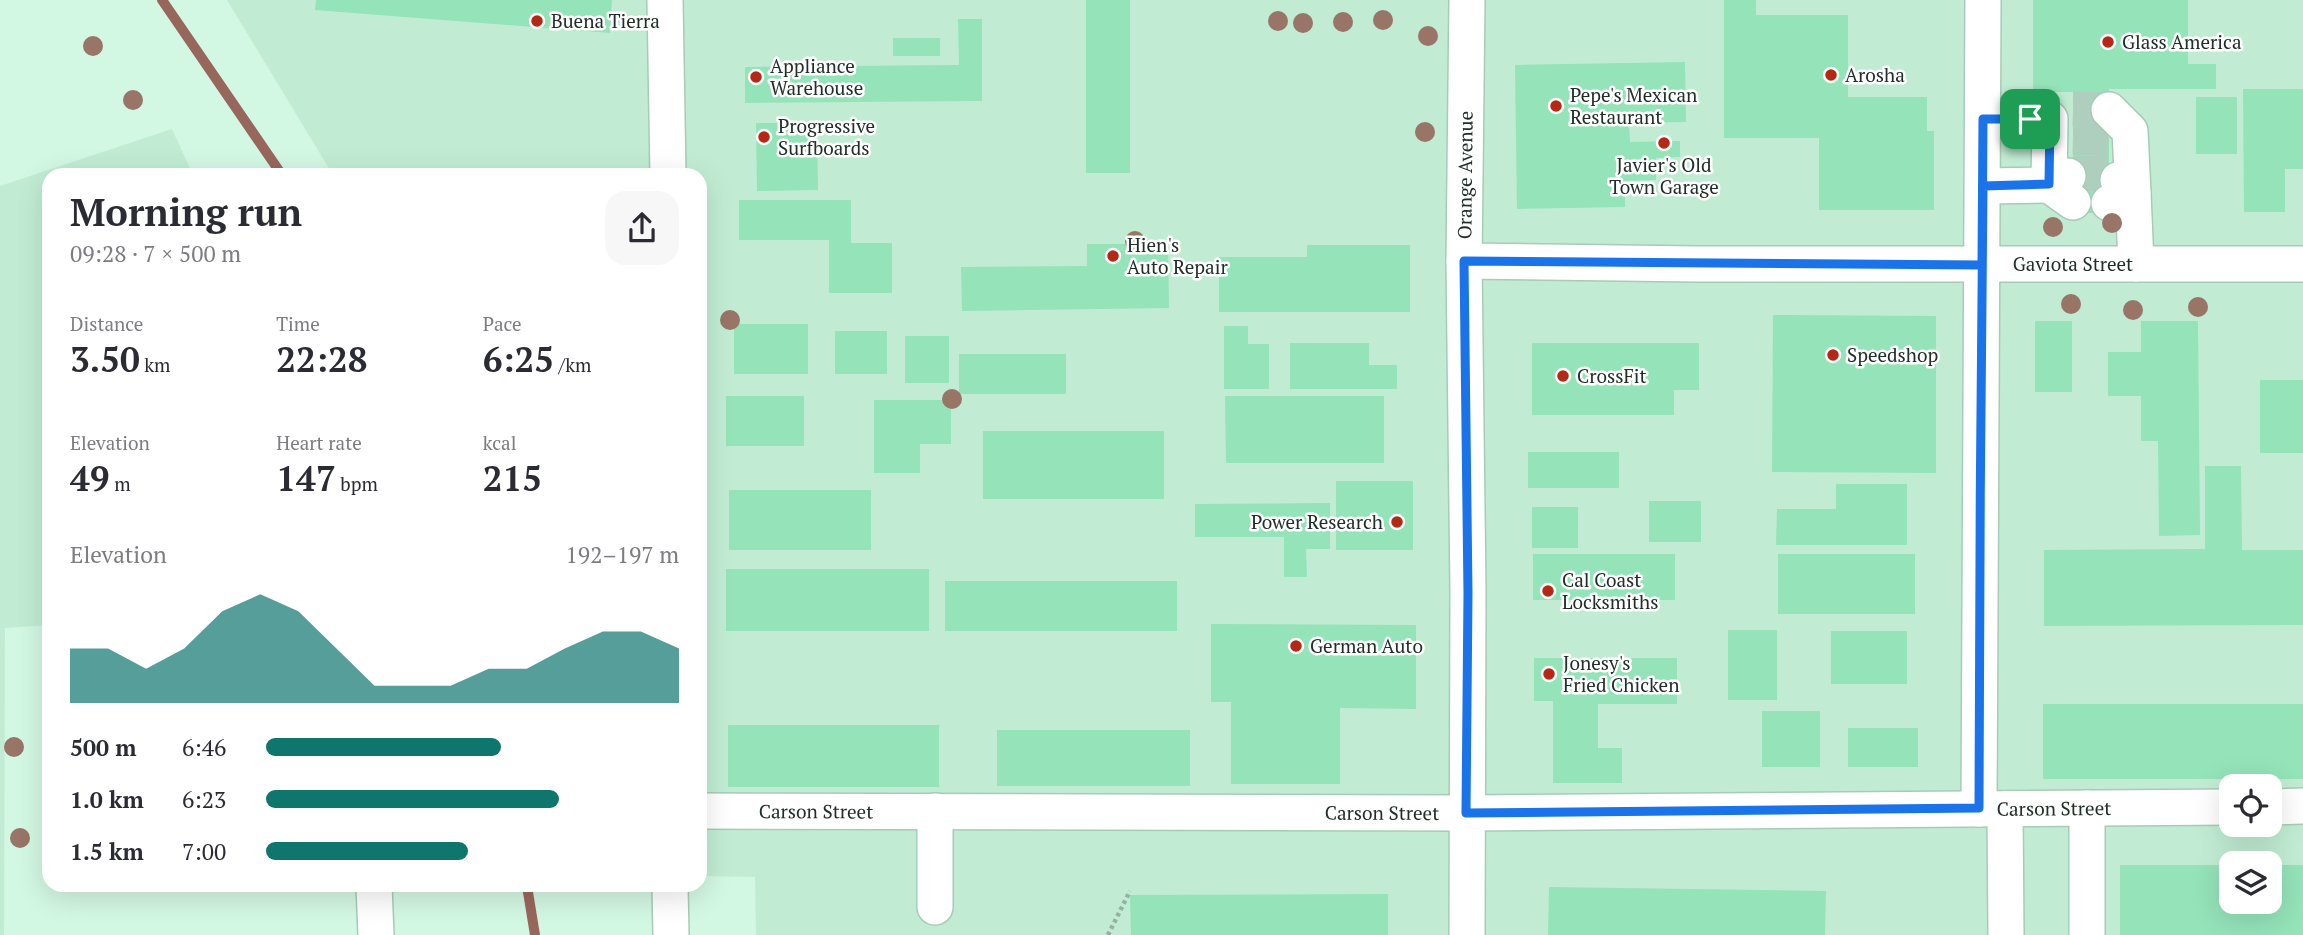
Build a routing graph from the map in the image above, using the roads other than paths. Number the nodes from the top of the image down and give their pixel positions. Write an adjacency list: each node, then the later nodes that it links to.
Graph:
1 (666, 0): 6 (street)
2 (1467, 0): 8 (street, Orange Avenue)
3 (1983, 0): 4 (street)
4 (1983, 119): 7 (street); 7 (street)
5 (2116, 126): 9 (street)
6 (668, 168)
7 (1983, 186): 11 (street)
8 (1464, 261): 11 (street, Gaviota Street); 19 (street, Orange Avenue)
9 (2136, 264): 10 (street, Gaviota Street); 11 (street, Gaviota Street)
10 (2303, 264)
11 (1982, 265): 15 (street)
12 (2303, 806): 14 (street)
13 (2219, 807): 16 (street, Carson Street)
14 (2282, 807)
15 (1992, 808): 16 (street, Carson Street); 19 (street, Carson Street); 26 (street)
16 (2087, 808): 27 (street)
17 (707, 811): 18 (street, Carson Street)
18 (935, 811): 19 (street, Carson Street); 22 (street)
19 (1466, 813): 25 (street, Orange Avenue)
20 (374, 892): 23 (street)
21 (670, 892): 24 (street)
22 (935, 907)
23 (376, 935)
24 (671, 935)
25 (1467, 935)
26 (2006, 935)
27 (2087, 935)

